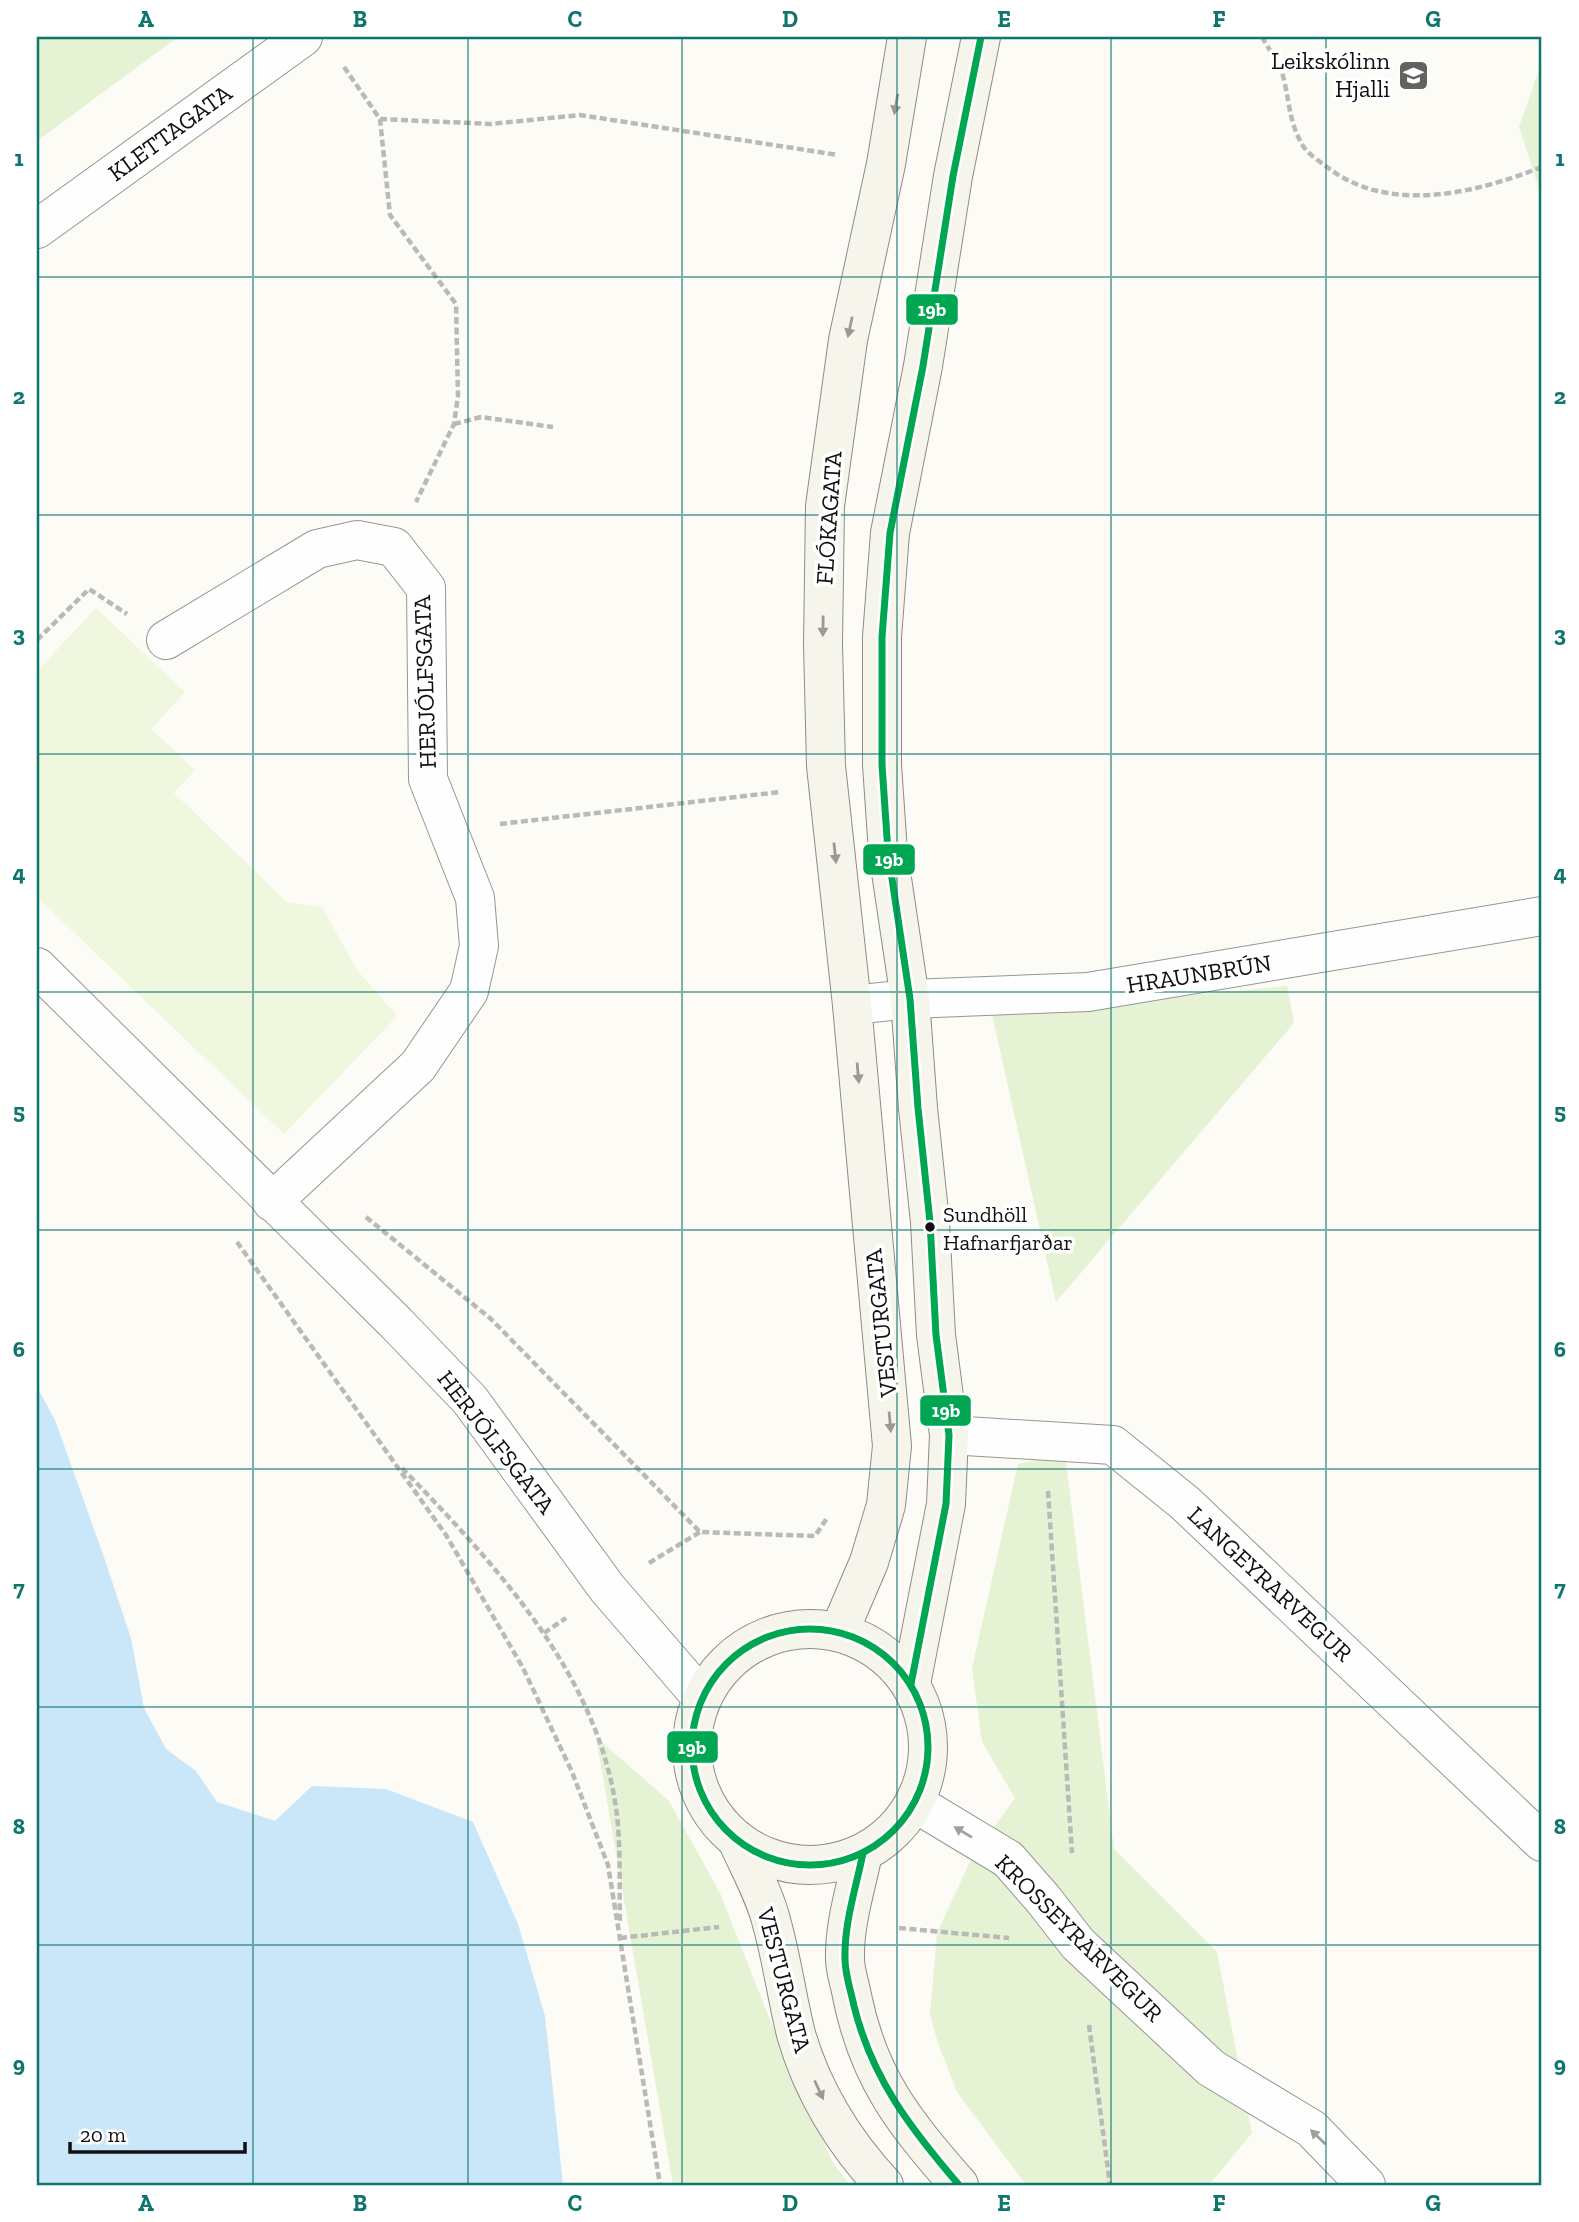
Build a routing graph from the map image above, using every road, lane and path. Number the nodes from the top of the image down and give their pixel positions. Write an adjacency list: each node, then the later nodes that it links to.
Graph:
1 (303, 37): 9 (street, KLETTAGATA)
2 (907, 37): 20 (main road, FLÓKAGATA, one-way to 20)
3 (981, 37): 19 (main road)
4 (1262, 37): 8 (path)
5 (338, 57): 6 (path)
6 (380, 119): 7 (path); 10 (path)
7 (841, 155)
8 (1542, 167)
9 (37, 229)
10 (454, 424): 11 (path); 12 (path)
11 (553, 427)
12 (394, 547): 14 (street); 16 (street, HERJÓLFSGATA)
13 (37, 640): 14 (path)
14 (166, 640)
15 (791, 791): 16 (path)
16 (447, 830): 21 (street, HERJÓLFSGATA)
17 (1542, 916): 19 (street, HRAUNBRÚN)
18 (37, 968): 22 (street, HERJÓLFSGATA)
19 (910, 999): 20 (street, HRAUNBRÚN); 24 (main road)
20 (852, 1005): 28 (main road, VESTURGATA, one-way to 28)
21 (307, 1169): 22 (street, HERJÓLFSGATA); 27 (path)
22 (272, 1202): 30 (street, HERJÓLFSGATA)
23 (235, 1238): 26 (path)
24 (949, 1435): 25 (street, LANGEYRARVEGUR); 29 (main road)
25 (1045, 1441): 33 (street, LANGEYRARVEGUR); 35 (path)
26 (390, 1454): 36 (path); 36 (path)
27 (829, 1516)
28 (839, 1632): 29 (main road); 30 (main road)
29 (911, 1684): 31 (main road)
30 (702, 1698): 32 (main road)
31 (915, 1803): 34 (main road); 42 (street, KROSSEYRARVEGUR, one-way to 31)
32 (737, 1840): 34 (main road); 39 (main road, VESTURGATA, one-way to 39)
33 (1542, 1842)
34 (863, 1853): 40 (main road)
35 (1072, 1860)
36 (620, 1938): 38 (path)
37 (1088, 2024): 41 (path)
38 (660, 2185)
39 (884, 2185)
40 (959, 2185)
41 (1110, 2185)
42 (1366, 2185)

